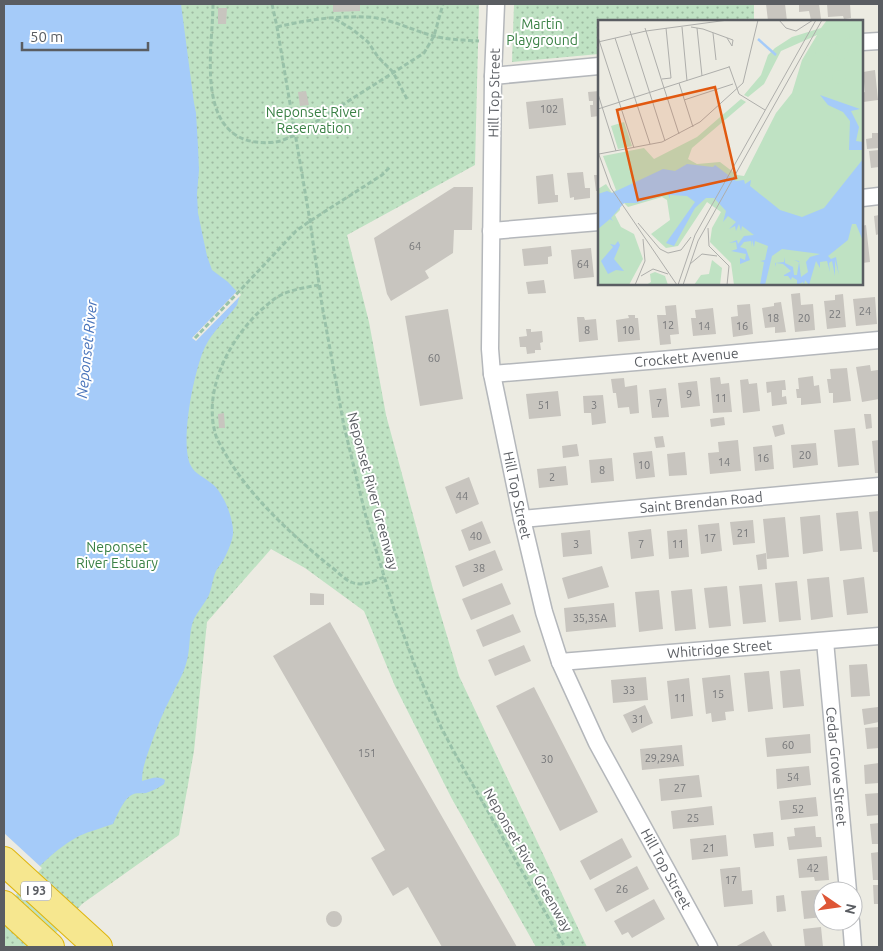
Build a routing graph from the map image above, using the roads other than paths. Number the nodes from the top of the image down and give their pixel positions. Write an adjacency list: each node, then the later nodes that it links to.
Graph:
1 (496, 4): 5 (street, Hill Top Street)
2 (879, 41): 3 (street)
3 (863, 42)
4 (598, 66): 5 (street)
5 (493, 76): 9 (street, Hill Top Street)
6 (879, 196): 7 (street)
7 (863, 198)
8 (598, 222): 9 (street)
9 (491, 231): 11 (street, Hill Top Street)
10 (879, 340): 11 (street, Crockett Avenue)
11 (492, 374): 13 (street, Hill Top Street)
12 (879, 486): 13 (street, Saint Brendan Road)
13 (522, 519): 16 (street, Hill Top Street)
14 (879, 636): 15 (street, Whitridge Street)
15 (826, 641): 16 (street, Whitridge Street); 18 (street, Cedar Grove Street)
16 (560, 662): 25 (street, Hill Top Street)
17 (4, 861): 23 (highway, I 93)
18 (847, 881)
19 (4, 882): 23 (highway, I 93)
20 (4, 905): 23 (highway, I 93)
21 (4, 925): 23 (highway, I 93)
22 (852, 931): 26 (street)
23 (54, 939): 24 (highway, I 93)
24 (98, 947)
25 (709, 947)
26 (853, 947)

